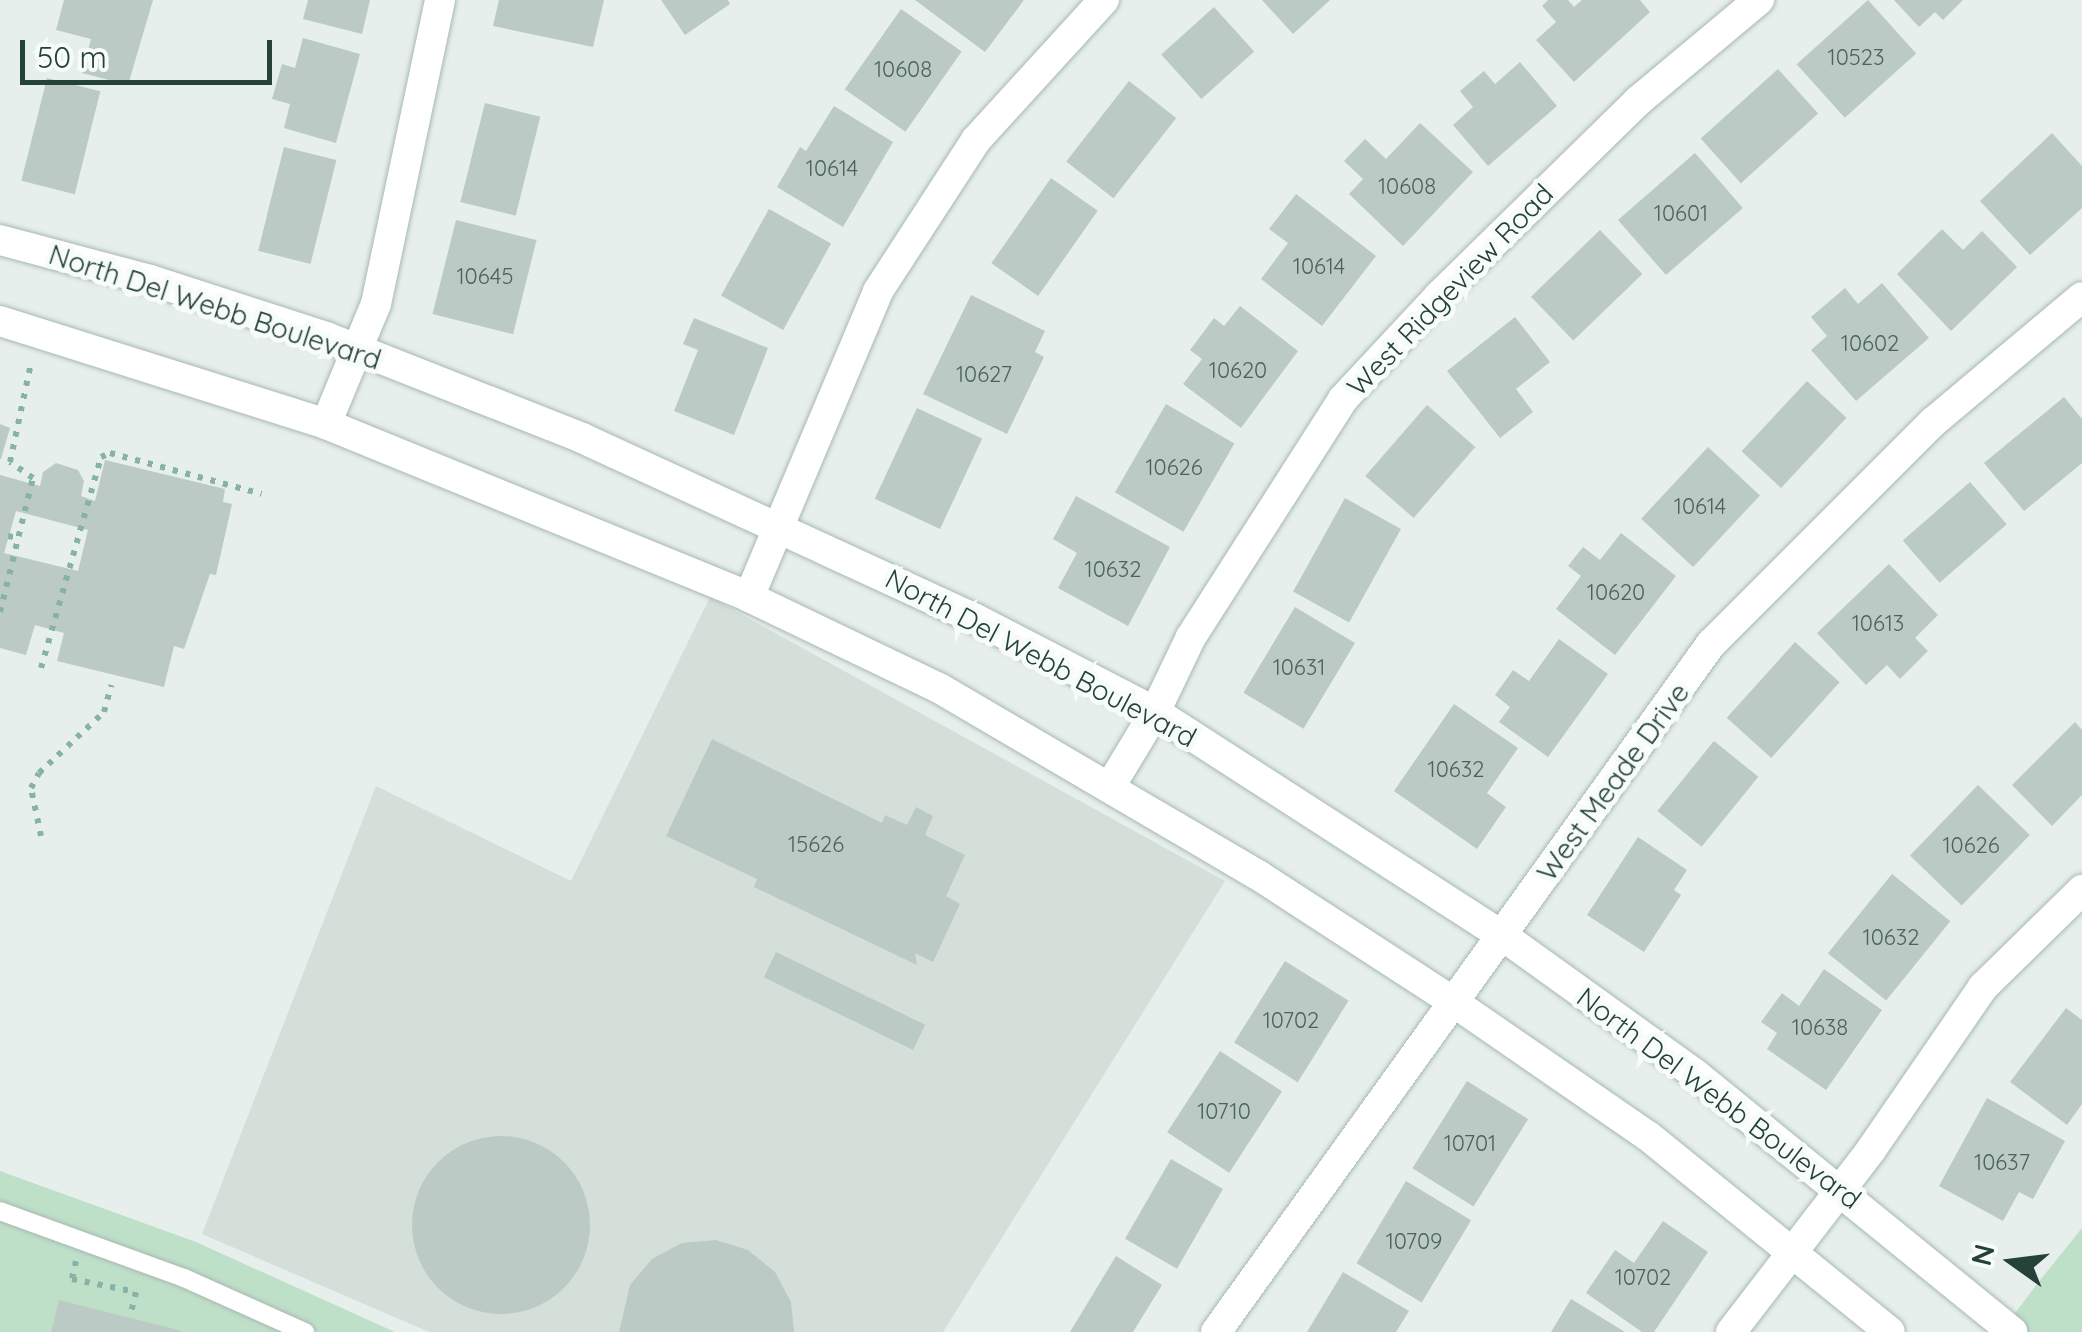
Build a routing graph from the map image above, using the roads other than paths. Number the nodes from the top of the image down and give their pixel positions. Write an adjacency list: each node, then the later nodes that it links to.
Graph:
1 (440, 0): 7 (street)
2 (1104, 0): 9 (street)
3 (1759, 0): 11 (street, West Ridgeview Road)
4 (0, 240): 7 (street, North Del Webb Boulevard)
5 (2082, 298): 14 (street, West Meade Drive)
6 (0, 321): 8 (street)
7 (354, 349): 8 (street); 9 (street, North Del Webb Boulevard)
8 (326, 424): 10 (street)
9 (782, 526): 10 (street); 11 (street, North Del Webb Boulevard)
10 (749, 597): 12 (street)
11 (1155, 712): 12 (street, West Ridgeview Road); 14 (street, North Del Webb Boulevard)
12 (1111, 785): 15 (street)
13 (2082, 890): 16 (street)
14 (1503, 936): 15 (street, West Meade Drive); 16 (street, North Del Webb Boulevard)
15 (1452, 1001): 18 (street); 20 (street, West Meade Drive)
16 (1841, 1189): 18 (street); 23 (street, North Del Webb Boulevard)
17 (0, 1211): 19 (lane)
18 (1794, 1251): 21 (street); 22 (street)
19 (305, 1332)
20 (1216, 1332)
21 (1731, 1332)
22 (1890, 1332)
23 (2012, 1332)

